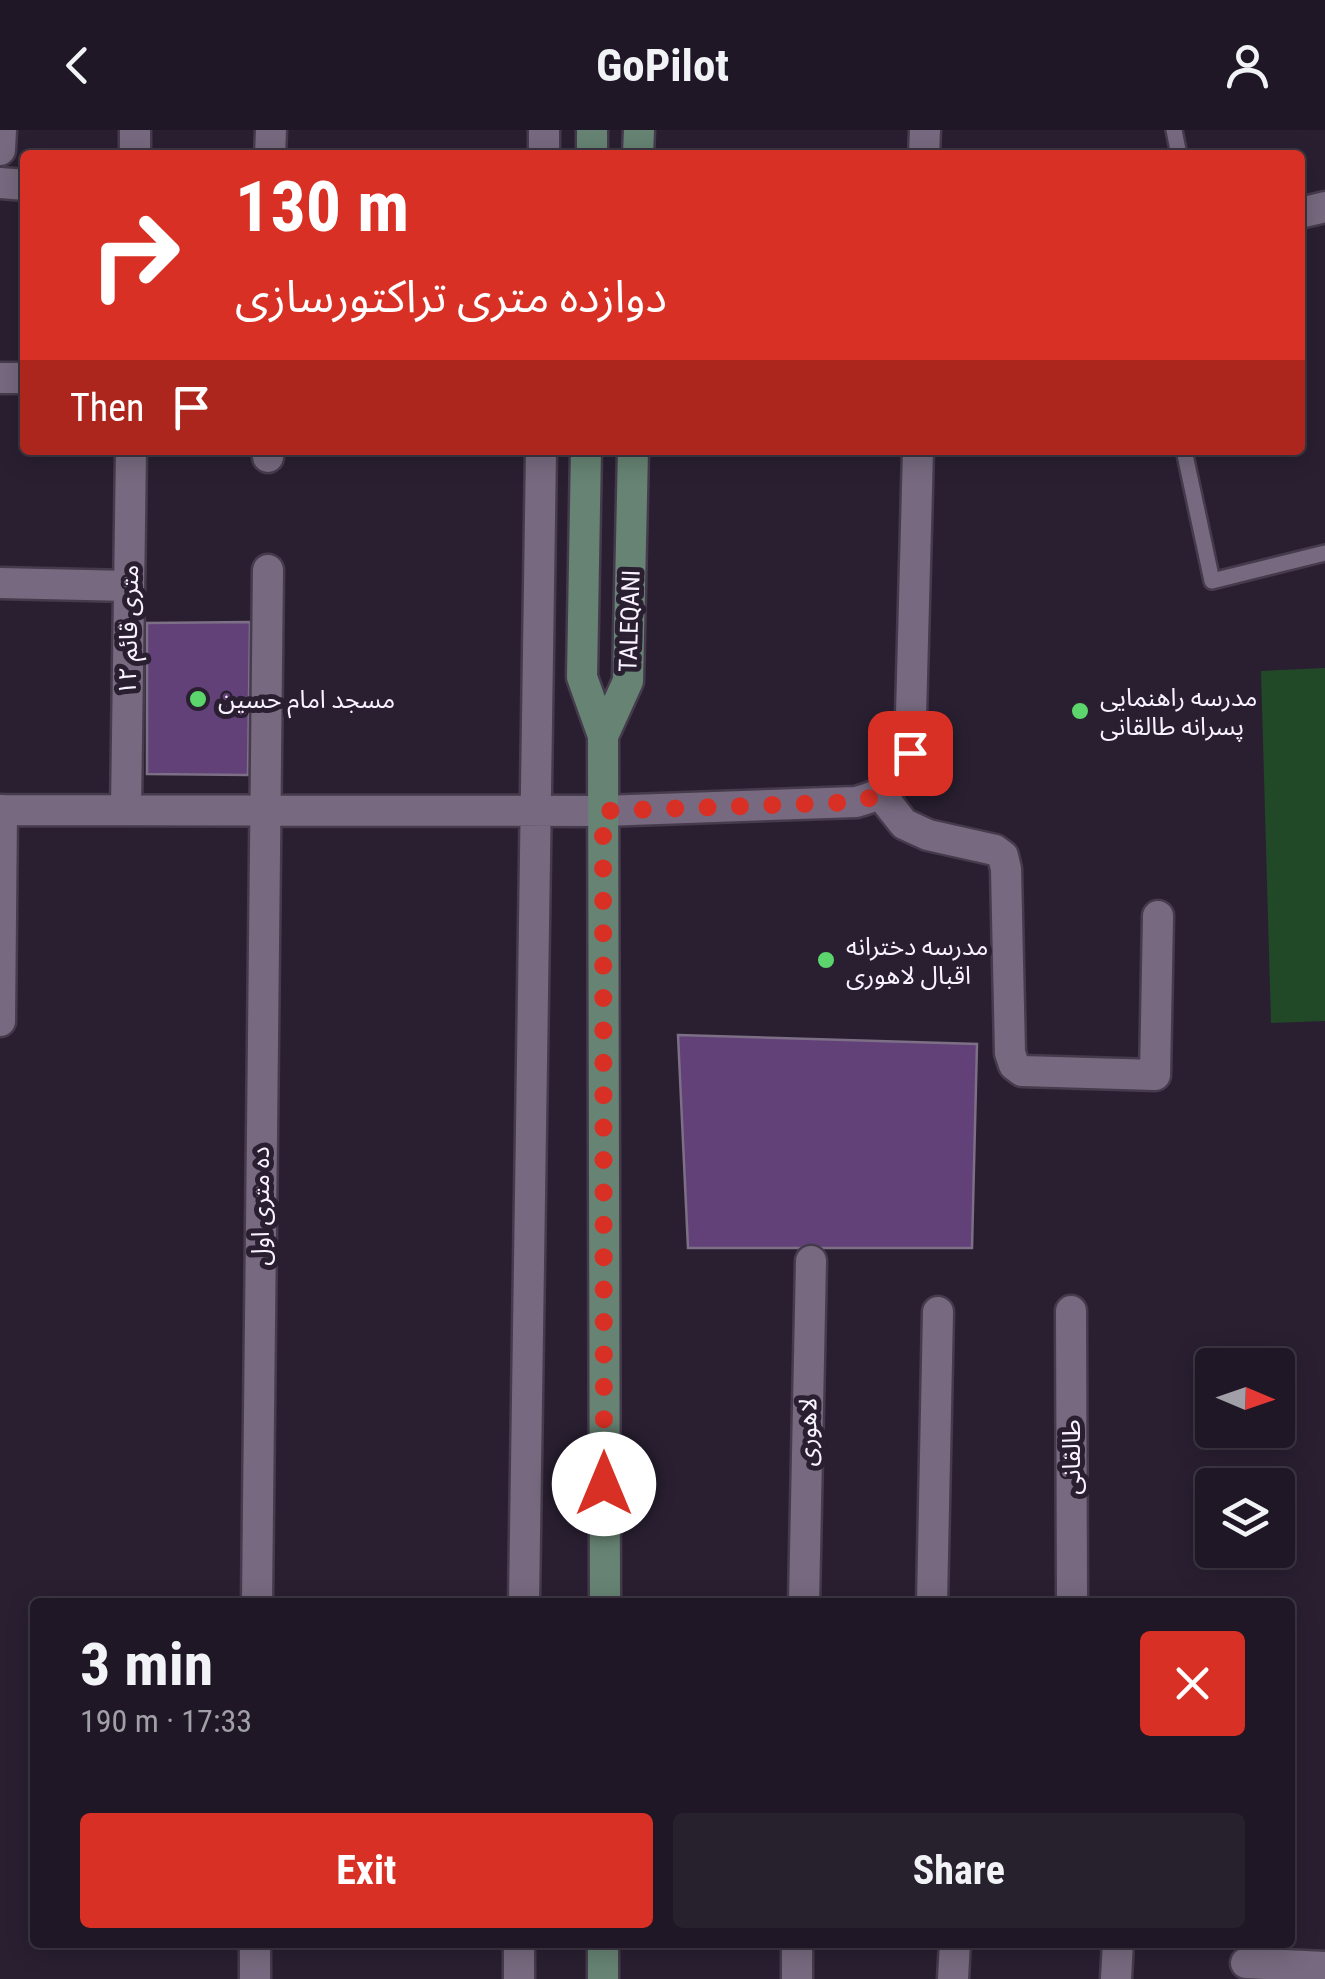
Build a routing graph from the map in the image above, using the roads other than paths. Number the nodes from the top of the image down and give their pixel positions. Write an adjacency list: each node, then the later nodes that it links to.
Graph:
1 (1, 130): 2 (street)
2 (0, 150)
3 (131, 455): 12 (street, ۱۲ متری قائم)
4 (540, 455): 18 (street)
5 (586, 455): 13 (main road, TALEQANI)
6 (633, 455): 13 (main road, TALEQANI)
7 (918, 455): 14 (street)
8 (1185, 455): 9 (lane)
9 (1325, 553)
10 (268, 570): 17 (street, ده متری اول)
11 (0, 583): 12 (street)
12 (129, 586): 15 (street, ۱۲ متری قائم)
13 (603, 736): 19 (main road)
14 (880, 796): 19 (street); 20 (street)
15 (126, 809): 16 (street); 17 (street)
16 (1, 810): 21 (street)
17 (263, 810): 18 (street); 25 (street, ده متری اول)
18 (536, 811): 19 (street); 26 (street)
19 (603, 811): 27 (main road)
20 (1158, 916)
21 (0, 1022)
22 (811, 1261): 28 (street, لاهوری)
23 (1071, 1311): 30 (street, طالقانی)
24 (938, 1312): 29 (street)
25 (257, 1598)
26 (524, 1598)
27 (604, 1598)
28 (804, 1598)
29 (932, 1598)
30 (1072, 1598)
31 (255, 1948): 39 (street)
32 (519, 1948): 40 (street)
33 (603, 1948): 41 (main road)
34 (798, 1948): 42 (street)
35 (955, 1948): 43 (street)
36 (1118, 1948): 44 (street)
37 (1246, 1962): 38 (street)
38 (1325, 1967)
39 (254, 1979)
40 (519, 1979)
41 (602, 1979)
42 (797, 1979)
43 (953, 1979)
44 (1116, 1979)

